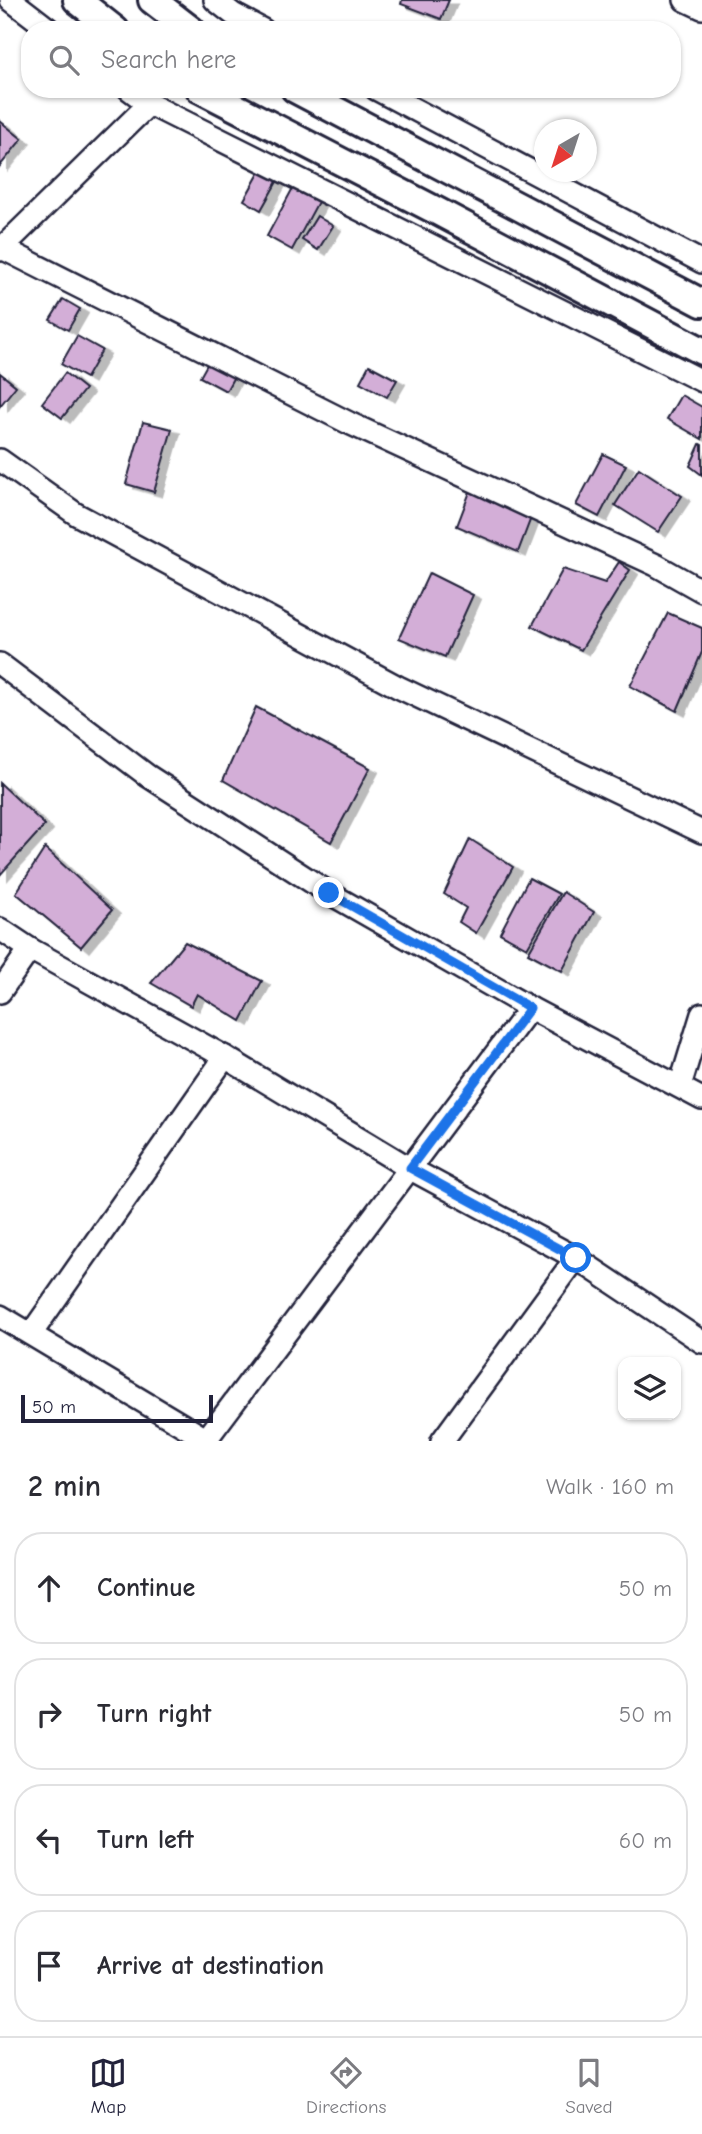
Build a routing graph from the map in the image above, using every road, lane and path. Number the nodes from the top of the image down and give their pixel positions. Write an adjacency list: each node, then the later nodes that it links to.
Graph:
1 (11, 0): 8 (street)
2 (77, 0): 9 (street)
3 (152, 0): 10 (street)
4 (215, 0): 6 (street)
5 (685, 0): 7 (street)
6 (240, 7): 11 (street)
7 (702, 8)
8 (38, 21)
9 (104, 21)
10 (179, 21)
11 (254, 21)
12 (141, 98): 16 (street)
13 (217, 98): 20 (street)
14 (312, 98): 19 (street)
15 (393, 98): 18 (street)
16 (149, 104): 17 (street); 21 (street)
17 (1, 248): 23 (street)
18 (702, 261)
19 (702, 303)
20 (702, 351)
21 (702, 382)
22 (0, 460): 25 (street)
23 (702, 591)
24 (0, 664): 29 (street)
25 (702, 832)
26 (0, 929): 27 (street)
27 (30, 948): 28 (street); 31 (street)
28 (0, 992)
29 (530, 1008): 32 (street); 34 (street)
30 (702, 1014): 32 (street)
31 (225, 1056): 34 (street); 37 (street)
32 (680, 1086): 33 (street)
33 (702, 1099)
34 (410, 1168): 35 (street); 39 (street)
35 (576, 1258): 38 (street); 40 (street)
36 (0, 1316): 37 (street)
37 (31, 1335): 39 (street)
38 (702, 1342)
39 (206, 1440)
40 (442, 1441)

